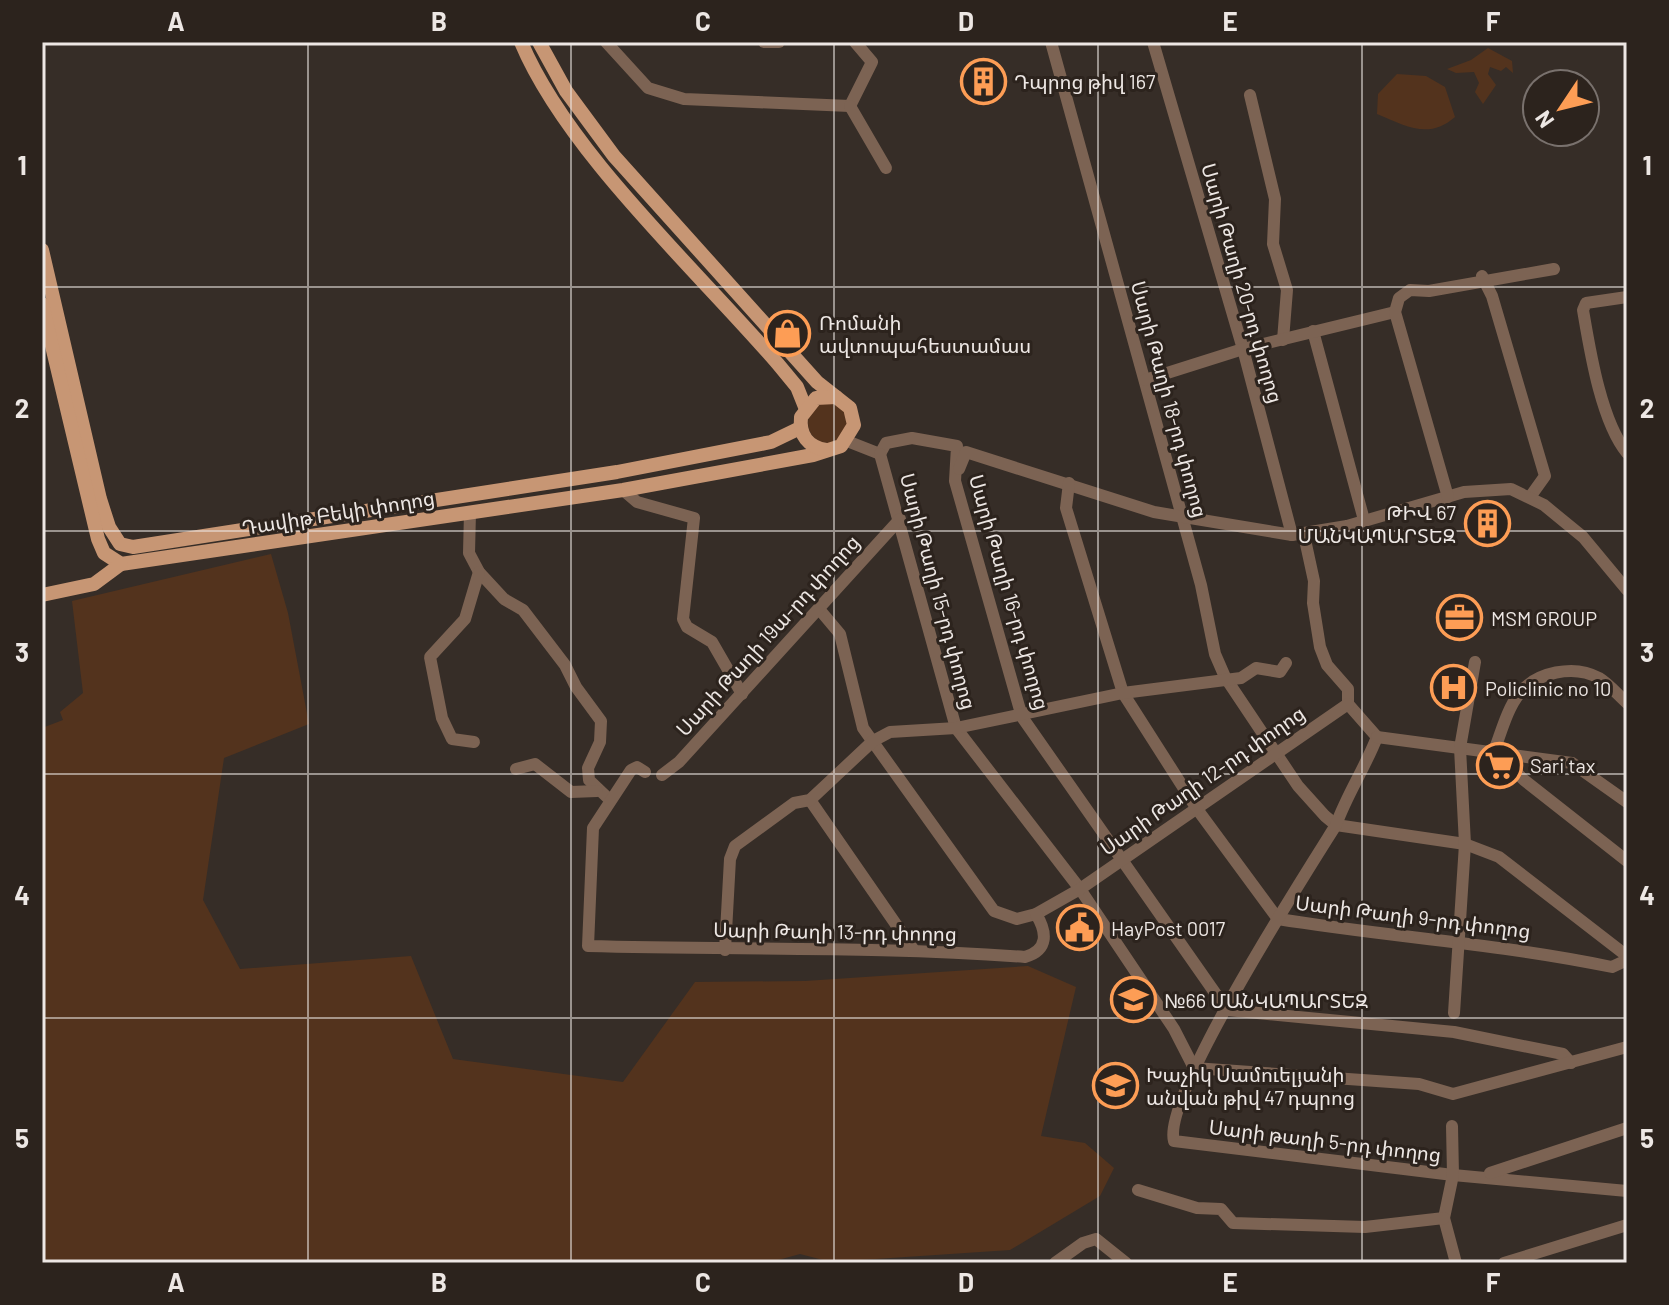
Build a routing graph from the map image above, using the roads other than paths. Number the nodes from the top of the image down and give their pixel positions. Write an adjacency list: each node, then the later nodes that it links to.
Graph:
1 (521, 42): 23 (main road)
2 (539, 42): 22 (main road)
3 (606, 42): 10 (street)
4 (764, 42): 5 (street)
5 (779, 42)
6 (855, 42): 10 (street)
7 (1051, 42): 21 (street, Սարի Թաղի 18-րդ փողոց)
8 (1153, 42): 20 (street, Սարի Թաղի 20-րդ փողոց)
9 (1250, 95): 19 (street)
10 (850, 106): 11 (street)
11 (886, 168)
12 (42, 250): 38 (main road)
13 (1554, 269): 14 (street)
14 (1482, 277): 17 (street); 32 (street)
15 (1627, 297): 26 (street)
16 (42, 304): 39 (main road)
17 (1395, 312): 18 (street); 31 (street)
18 (1313, 331): 19 (street); 36 (street)
19 (1283, 340): 20 (street)
20 (1243, 349): 21 (street); 37 (street, Սարի Թաղի 20-րդ փողոց)
21 (1145, 380): 34 (street, Սարի Թաղի 18-րդ փողոց)
22 (836, 397): 23 (main road); 25 (main road)
23 (805, 407): 24 (main road)
24 (800, 428): 25 (main road); 38 (main road, Դավիթ Բեկի փողոց)
25 (841, 445): 27 (street); 30 (main road, Դավիթ Բեկի փողոց)
26 (1627, 453)
27 (880, 454): 28 (street, Սարի Թաղի 16-րդ փողոց); 35 (street, Սարի Թաղի 15-րդ փողոց)
28 (955, 481): 29 (street); 51 (street, Սարի Թաղի 16-րդ փողոց)
29 (1069, 483): 34 (street); 47 (street, Սարի Թաղի 9-րդ փողոց)
30 (623, 490): 33 (main road, Դավիթ Բեկի փողոց); 48 (street)
31 (1448, 497): 32 (street); 36 (street)
32 (1530, 497): 41 (street)
33 (470, 512): 39 (main road, Դավիթ Բեկի փողոց); 40 (street)
34 (1182, 517): 37 (street); 46 (street, Սարի Թաղի 18-րդ փողոց)
35 (900, 519): 43 (street, Սարի Թաղի 19ա-րդ փողոց); 52 (street, Սարի Թաղի 15-րդ փողոց)
36 (1364, 520): 37 (street)
37 (1298, 535): 50 (street, Սարի Թաղի 20-րդ փողոց)
38 (126, 546): 39 (main road)
39 (121, 564): 42 (main road)
40 (479, 572): 55 (street); 62 (street)
41 (1627, 590)
42 (42, 595)
43 (819, 609): 48 (street, Սարի Թաղի 19ա-րդ փողոց); 54 (street)
44 (1475, 662): 56 (street)
45 (1286, 663): 46 (street)
46 (1225, 677): 47 (street); 58 (street, Սարի Թաղի 18-րդ փողոց)
47 (1123, 693): 51 (street); 66 (street, Սարի Թաղի 9-րդ փողոց)
48 (742, 694): 61 (street, Սարի Թաղի 19ա-րդ փողոց)
49 (1627, 703): 57 (street)
50 (1348, 704): 53 (street, Սարի Թաղի 20-րդ փողոց); 58 (street, Սարի Թաղի 12-րդ փողոց)
51 (1022, 717): 52 (street); 69 (street, Սարի Թաղի 16-րդ փողոց)
52 (956, 728): 54 (street); 71 (street, Սարի Թաղի 15-րդ փողոց)
53 (1377, 737): 56 (street); 67 (street)
54 (873, 741): 64 (street); 72 (street)
55 (474, 742)
56 (1460, 748): 57 (street); 68 (street)
57 (1494, 751): 65 (street); 70 (street)
58 (1277, 754): 66 (street, Սարի Թաղի 12-րդ փողոց); 67 (street, Սարի Թաղի 18-րդ փողոց)
59 (516, 769): 62 (street)
60 (645, 772): 63 (street)
61 (662, 775)
62 (597, 791): 63 (street)
63 (610, 800): 76 (street, Սարի Թաղի 13-րդ փողոց)
64 (810, 800): 75 (street); 76 (street)
65 (1627, 802)
66 (1197, 809): 69 (street, Սարի Թաղի 12-րդ փողոց); 73 (street, Սարի Թաղի 9-րդ փողոց)
67 (1336, 825): 68 (street); 73 (street)
68 (1465, 844): 74 (street); 77 (street)
69 (1125, 861): 71 (street, Սարի Թաղի 12-րդ փողոց); 78 (street, Սարի Թաղի 16-րդ փողոց)
70 (1627, 861)
71 (1080, 889): 72 (street, Սարի Թաղի 12-րդ փողոց); 82 (street, Սարի Թաղի 15-րդ փողոց)
72 (1036, 914): 75 (street, Սարի Թաղի 13-րդ փողոց)
73 (1278, 919): 74 (street, Սարի Թաղի 9-րդ փողոց); 78 (street)
74 (1456, 942): 77 (street, Սարի Թաղի 9-րդ փողոց); 79 (street)
75 (913, 949): 76 (street, Սարի Թաղի 13-րդ փողոց)
76 (725, 950)
77 (1627, 958)
78 (1227, 1010): 81 (street); 82 (street)
79 (1454, 1013)
80 (1627, 1047): 81 (street)
81 (1571, 1063): 82 (street)
82 (1194, 1068): 85 (street, Սարի թաղի 5-րդ փողոց)
83 (1452, 1126): 85 (street)
84 (1627, 1128): 86 (street)
85 (1453, 1175): 86 (street); 89 (street)
86 (1483, 1176): 88 (street)
87 (1138, 1190): 89 (street)
88 (1627, 1191)
89 (1444, 1218): 93 (street)
90 (1627, 1225): 94 (street)
91 (1055, 1263): 92 (street)
92 (1126, 1263)
93 (1456, 1263)
94 (1504, 1263)

